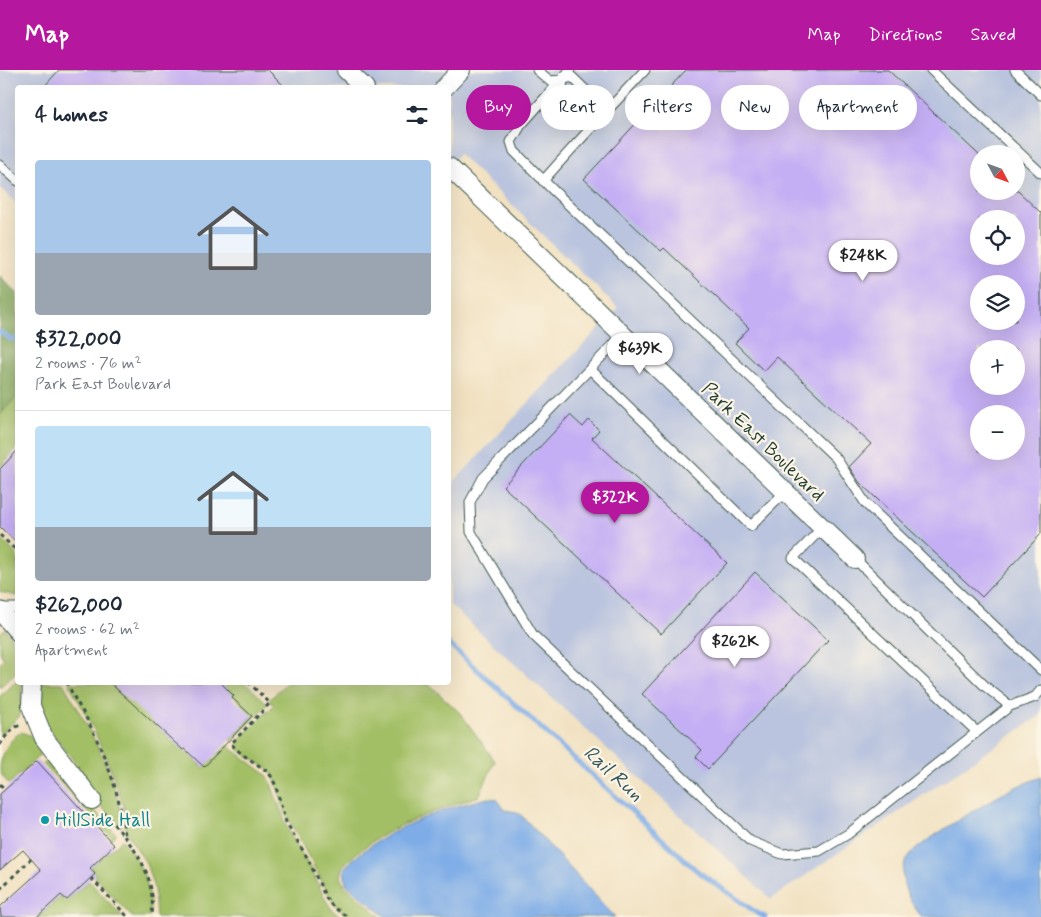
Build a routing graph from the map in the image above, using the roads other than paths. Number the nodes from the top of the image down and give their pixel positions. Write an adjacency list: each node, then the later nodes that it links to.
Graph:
1 (346, 70): 10 (street)
2 (461, 70): 11 (street)
3 (537, 70): 9 (lane)
4 (564, 70): 9 (lane)
5 (570, 70): 9 (lane)
6 (645, 70): 15 (lane)
7 (931, 70): 19 (lane)
8 (1015, 70): 14 (lane)
9 (562, 80): 12 (lane); 13 (lane); 21 (lane)
10 (362, 85)
11 (447, 85)
12 (562, 85)
13 (580, 85)
14 (1041, 95)
15 (615, 103)
16 (588, 130): 21 (lane)
17 (0, 165): 20 (lane)
18 (451, 168): 22 (street, Park East Boulevard)
19 (1041, 173)
20 (15, 178)
21 (543, 180): 30 (lane)
22 (622, 336): 23 (lane); 24 (street, Park East Boulevard)
23 (590, 369): 24 (lane); 34 (lane)
24 (784, 492): 25 (street, Park East Boulevard)
25 (822, 528): 26 (street, Park East Boulevard); 34 (lane)
26 (855, 560): 33 (lane)
27 (15, 608): 28 (lane)
28 (0, 609): 29 (street)
29 (15, 628)
30 (1041, 670)
31 (32, 685): 35 (street)
32 (1041, 690): 33 (lane)
33 (1010, 706): 34 (lane)
34 (977, 732)
35 (92, 800)

